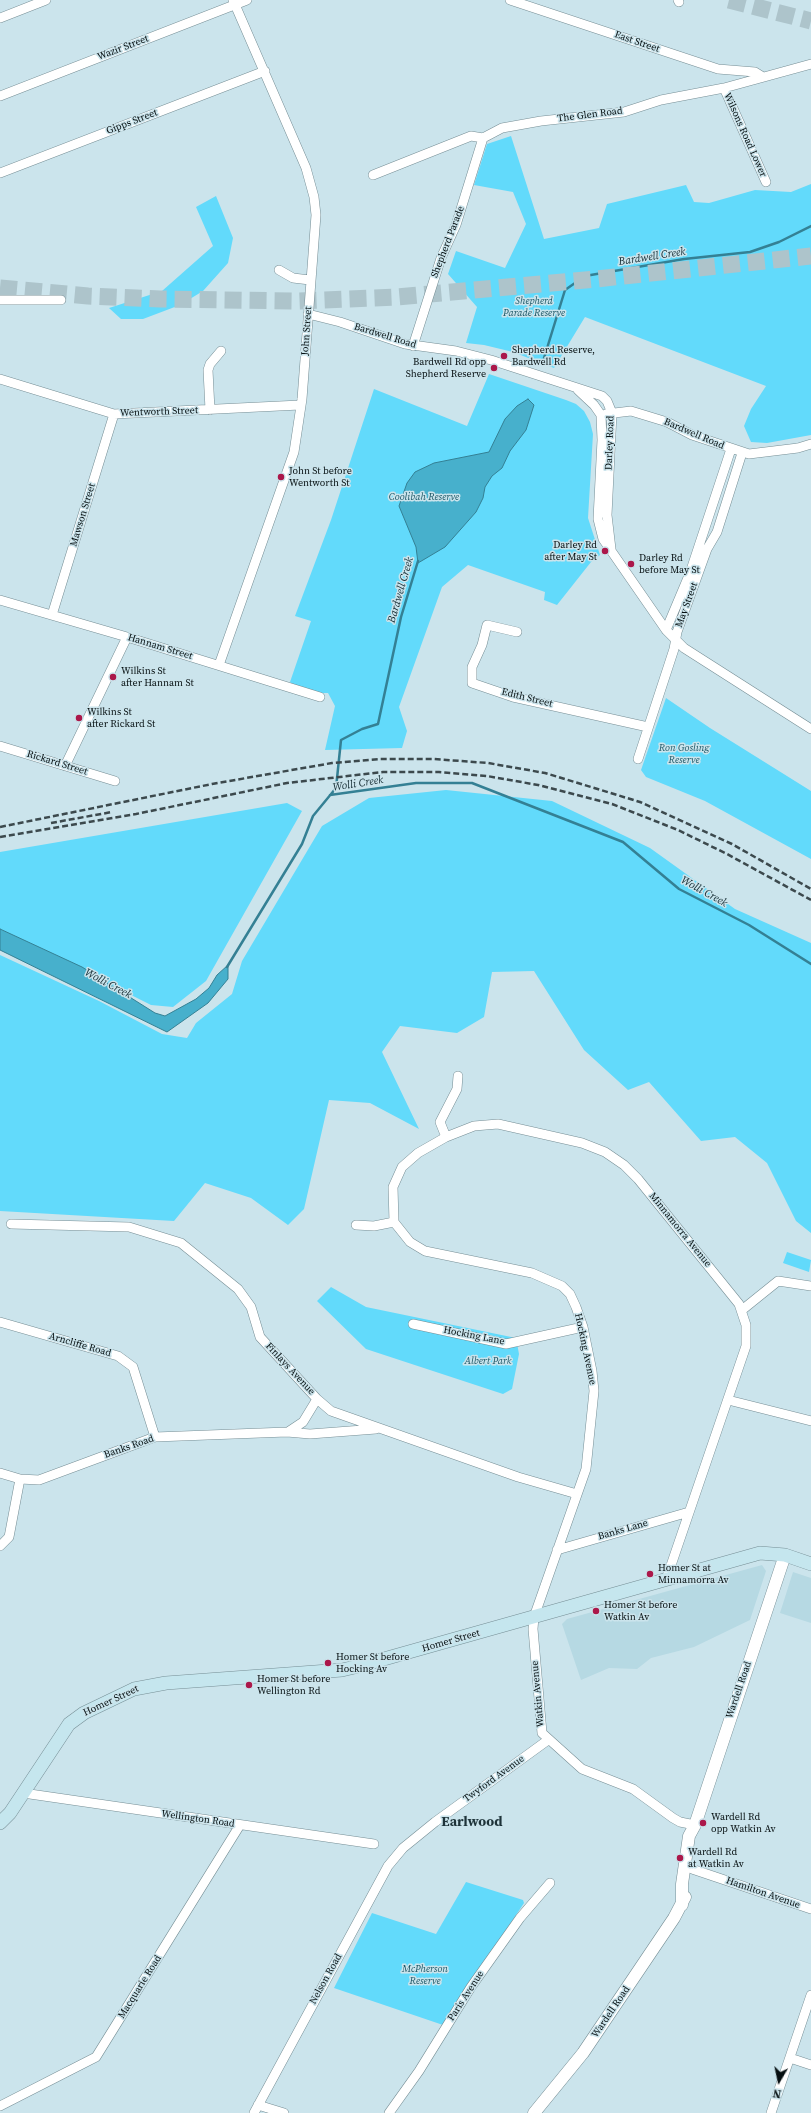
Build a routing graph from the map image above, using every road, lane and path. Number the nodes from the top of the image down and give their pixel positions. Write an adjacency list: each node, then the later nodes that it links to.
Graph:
1 (46, 0): 5 (street)
2 (247, 0): 4 (street, Wazir Street)
3 (510, 0): 8 (street, East Street)
4 (234, 2): 7 (street, John Street); 10 (street, Wazir Street)
5 (0, 18)
6 (811, 64): 8 (street, The Glen Road)
7 (265, 71): 12 (street, Gipps Street); 16 (street, John Street)
8 (763, 76): 9 (street, The Glen Road)
9 (724, 88): 11 (street, The Glen Road); 14 (street, Wilsons Road Lower)
10 (0, 96)
11 (483, 138): 13 (street, The Glen Road); 20 (street, Shepherd Parade)
12 (0, 173)
13 (373, 175)
14 (766, 182)
15 (279, 270): 16 (street)
16 (310, 280): 19 (street, John Street)
17 (0, 300): 18 (street)
18 (61, 300)
19 (308, 314): 20 (street, Bardwell Road); 24 (street, John Street)
20 (413, 346): 23 (street, Bardwell Road)
21 (221, 351): 25 (street)
22 (0, 379): 27 (street, Wentworth Street)
23 (577, 389): 26 (street, Darley Road); 28 (street, Darley Road)
24 (300, 405): 25 (street, Wentworth Street); 39 (street, John Street)
25 (210, 410): 27 (street, Wentworth Street)
26 (612, 413): 28 (street, Bardwell Road); 30 (street, Bardwell Road); 32 (street, Darley Road)
27 (114, 414): 34 (street, Mawson Street)
28 (601, 415): 32 (street, Darley Road)
29 (811, 444): 31 (street, Bardwell Road)
30 (731, 449): 31 (street, Bardwell Road); 35 (street, May Street)
31 (742, 452): 38 (street, May Street)
32 (611, 549): 35 (street, Darley Road)
33 (0, 600): 34 (street, Hannam Street)
34 (52, 615): 37 (street, Hannam Street)
35 (666, 630): 38 (street, Darley Road)
36 (517, 632): 41 (street, Edith Street)
37 (128, 637): 39 (street, Hannam Street); 45 (street)
38 (676, 641): 41 (street, May Street); 42 (street, Darley Road)
39 (219, 665): 40 (street, Hannam Street)
40 (320, 697)
41 (648, 727): 44 (street, May Street)
42 (811, 729)
43 (1, 749): 45 (street, Rickard Street)
44 (638, 760)
45 (65, 766): 46 (street, Rickard Street)
46 (115, 781)
47 (458, 1076): 48 (street)
48 (446, 1137): 49 (street, Minnamorra Avenue); 53 (street, Minnamorra Avenue)
49 (394, 1222): 51 (street); 56 (street, Hocking Avenue)
50 (11, 1224): 57 (street, Finlays Avenue)
51 (356, 1225)
52 (811, 1286): 53 (street)
53 (742, 1310): 58 (street, Minnamorra Avenue)
54 (0, 1322): 62 (street, Arncliffe Road)
55 (413, 1324): 56 (street, Hocking Lane)
56 (582, 1327): 65 (street, Hocking Avenue)
57 (318, 1399): 60 (street, Finlays Avenue); 61 (street)
58 (728, 1400): 59 (street); 66 (street, Minnamorra Avenue)
59 (811, 1422)
60 (381, 1429): 61 (street, Banks Road); 65 (street, Finlays Avenue)
61 (287, 1432): 62 (street, Banks Road)
62 (155, 1437): 64 (street, Banks Road)
63 (0, 1473): 64 (street, Banks Road)
64 (20, 1479): 67 (street)
65 (577, 1494): 68 (street, Hocking Avenue)
66 (689, 1512): 68 (street, Banks Lane); 71 (street, Minnamorra Avenue)
67 (0, 1546)
68 (557, 1550): 72 (street, Hocking Avenue)
69 (785, 1555): 70 (main road, Homer Street); 71 (main road, Homer Street); 77 (street, Wardell Road)
70 (811, 1564)
71 (666, 1580): 72 (main road, Homer Street)
72 (534, 1617): 73 (street, Watkin Avenue); 74 (main road, Homer Street)
73 (548, 1740): 77 (street, Watkin Avenue); 79 (street, Twyford Avenue)
74 (23, 1793): 75 (main road, Homer Street); 76 (street, Wellington Road)
75 (0, 1823)
76 (240, 1825): 78 (street, Wellington Road); 87 (street, Macquarie Road)
77 (695, 1825): 80 (street, Wardell Road); 82 (street, Wardell Road)
78 (374, 1844)
79 (403, 1848): 88 (street, Nelson Road)
80 (692, 1869): 82 (street, Wardell Road); 83 (street, Hamilton Avenue)
81 (550, 1883): 90 (street, Paris Avenue)
82 (682, 1905): 91 (street, Wardell Road)
83 (811, 1909)
84 (811, 1995): 85 (street)
85 (790, 2058): 86 (street); 92 (street)
86 (811, 2065)
87 (0, 2106)
88 (256, 2109): 89 (street)
89 (284, 2113)
90 (390, 2113)
91 (534, 2113)
92 (771, 2113)

